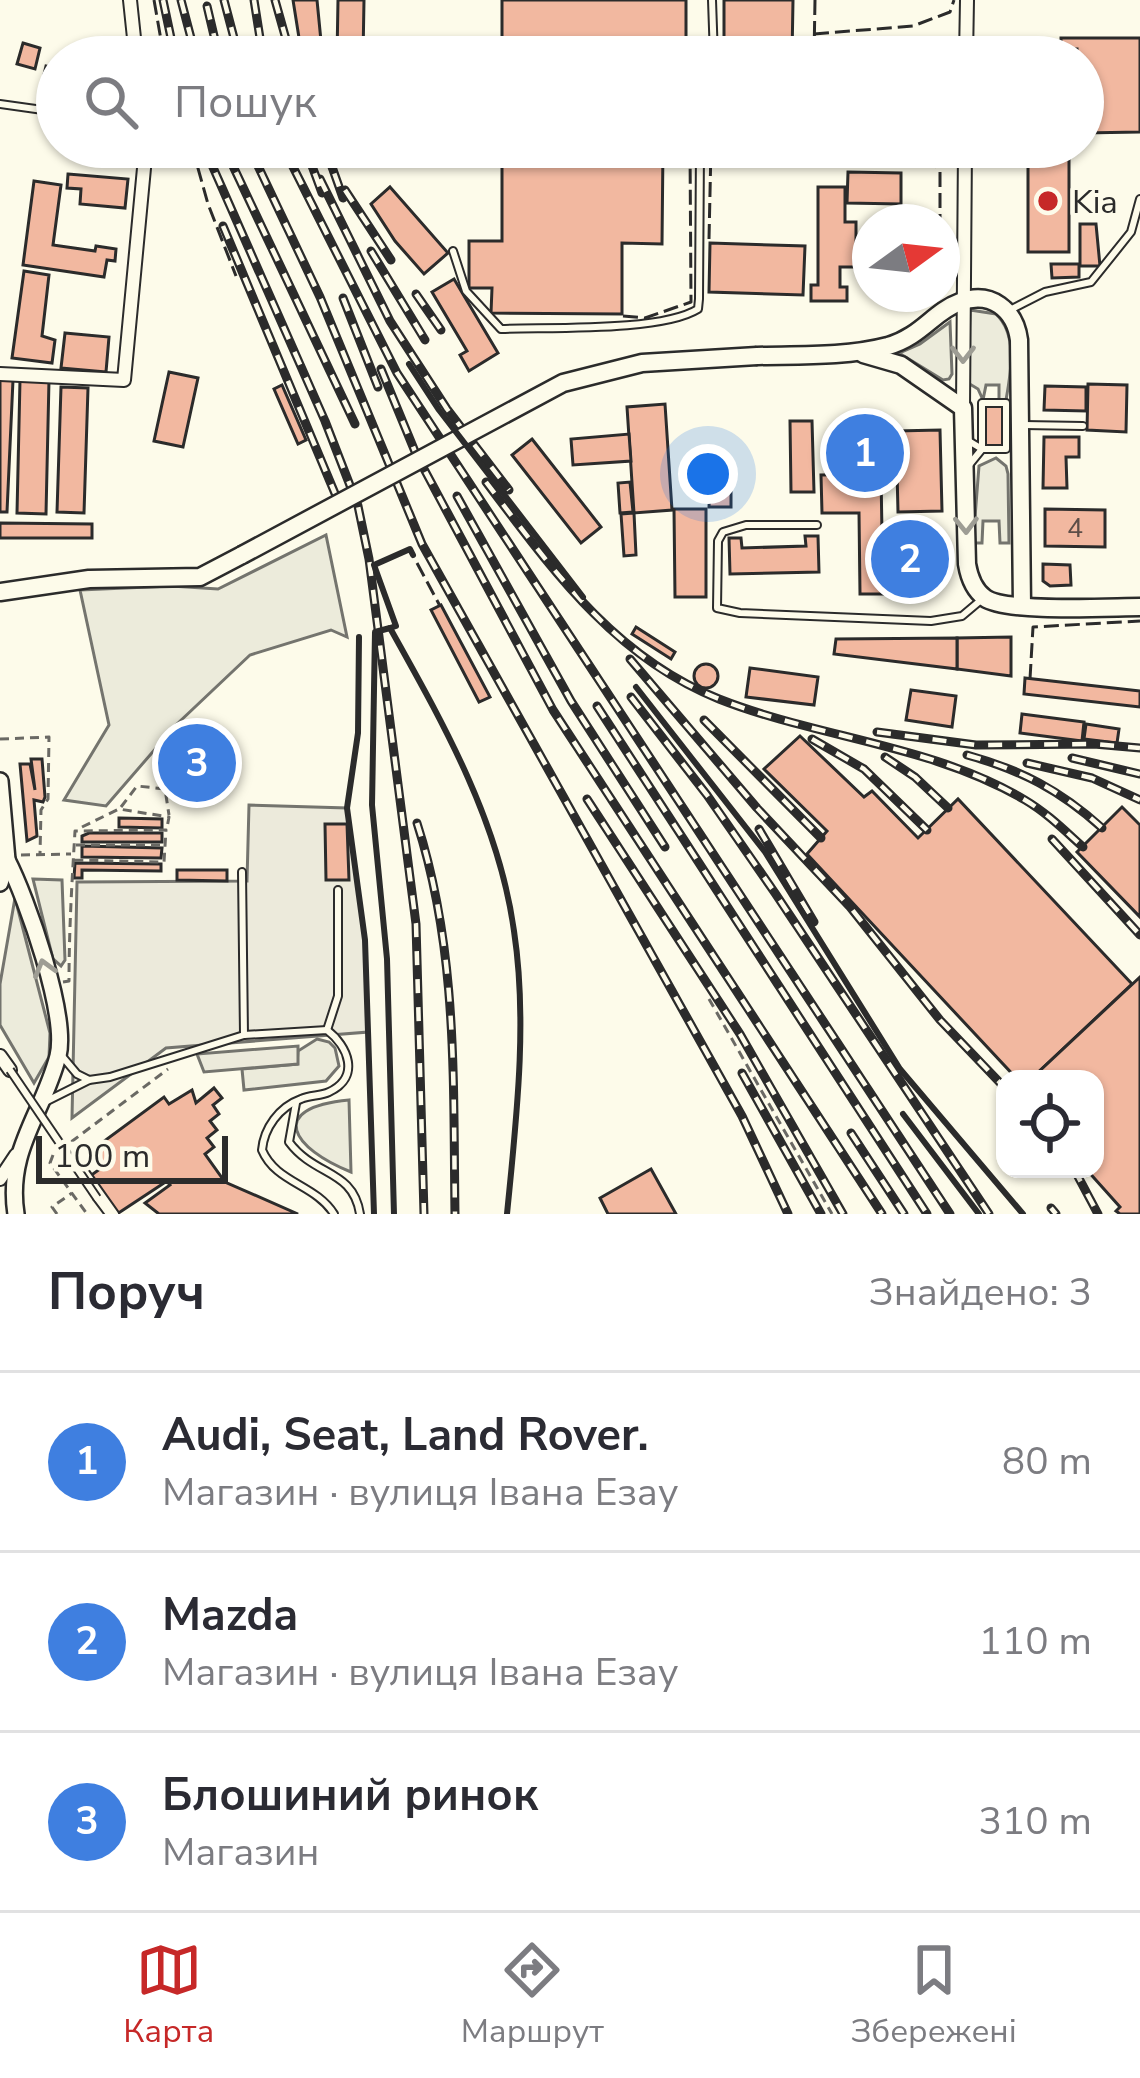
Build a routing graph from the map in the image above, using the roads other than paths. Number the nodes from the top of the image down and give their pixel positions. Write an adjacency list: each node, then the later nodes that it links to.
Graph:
1 (130, 0): 4 (street)
2 (712, 0): 5 (lane)
3 (967, 0): 6 (street)
4 (134, 36)
5 (713, 36)
6 (966, 36)
7 (0, 104): 8 (lane)
8 (36, 109)
9 (144, 168): 17 (street)
10 (700, 168): 13 (lane)
11 (965, 168): 14 (street)
12 (1140, 200): 15 (lane)
13 (453, 251)
14 (963, 300): 15 (main road); 16 (main road); 19 (street, one-way to 19)
15 (1008, 310): 18 (main road)
16 (852, 353): 19 (main road); 28 (main road, bridge)
17 (0, 374)
18 (1013, 398): 19 (lane); 20 (main road); 24 (lane)
19 (972, 406): 22 (main road); 23 (lane)
20 (1021, 425): 21 (lane); 25 (main road)
21 (1083, 426)
22 (964, 438): 23 (lane); 26 (main road)
23 (982, 449): 24 (lane); 26 (lane)
24 (1006, 449): 25 (lane)
25 (1021, 464): 30 (main road)
26 (965, 470): 29 (main road, one-way to 29)
27 (817, 524): 29 (lane)
28 (0, 592)
29 (984, 597): 30 (main road)
30 (1022, 606): 31 (main road)
31 (1140, 607)
32 (0, 782): 33 (street)
33 (7, 858): 35 (street); 39 (street, one-way to 33)
34 (242, 872): 38 (lane)
35 (0, 883)
36 (338, 890): 37 (lane)
37 (327, 1030): 38 (lane); 44 (lane)
38 (244, 1035): 42 (lane)
39 (58, 1052): 42 (lane); 43 (street)
40 (0, 1056): 41 (street)
41 (10, 1070): 43 (lane, bridge)
42 (89, 1080): 43 (lane)
43 (34, 1100): 45 (street); 48 (lane, bridge); 48 (lane, bridge)
44 (297, 1100): 49 (lane); 50 (lane)
45 (16, 1154): 46 (street); 47 (street)
46 (0, 1179)
47 (16, 1214)
48 (112, 1214)
49 (334, 1214)
50 (360, 1214)

